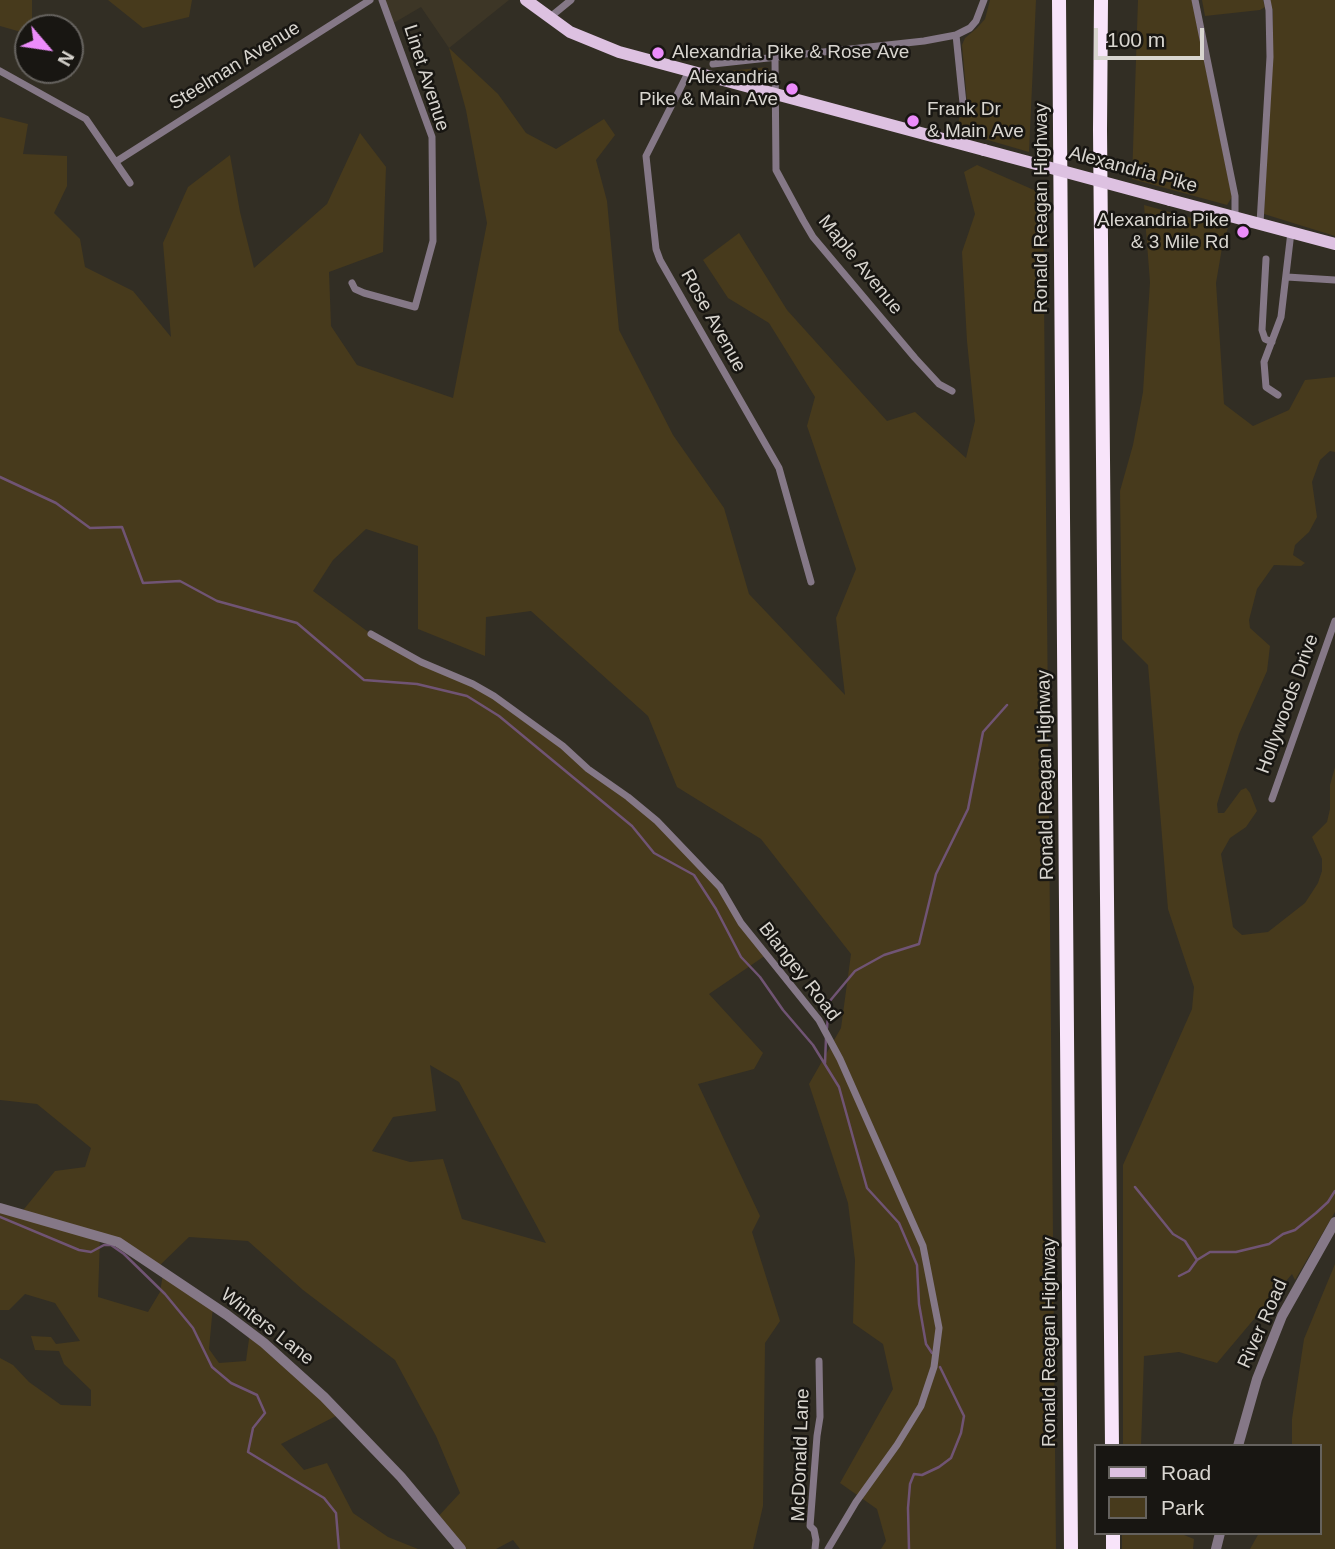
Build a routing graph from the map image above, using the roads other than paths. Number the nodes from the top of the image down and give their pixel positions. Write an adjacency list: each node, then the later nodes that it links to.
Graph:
1 (370, 0): 18 (street, Steelman Avenue)
2 (382, 0): 27 (street, Linet Avenue)
3 (526, 0): 10 (main road, Alexandria Pike)
4 (571, 0): 10 (street)
5 (985, 0): 11 (street)
6 (1059, 0): 45 (highway, Ronald Reagan Highway)
7 (1101, 0): 40 (highway)
8 (1195, 0): 20 (street)
9 (1267, 0): 21 (street)
10 (549, 18): 15 (main road, Alexandria Pike)
11 (956, 35): 12 (street); 17 (street)
12 (775, 58): 13 (street); 16 (street, Maple Avenue)
13 (713, 64)
14 (0, 71): 18 (street)
15 (689, 71): 16 (main road, Alexandria Pike); 33 (street, Rose Avenue)
16 (777, 94): 20 (main road, Alexandria Pike, bridge); 31 (street, Maple Avenue)
17 (964, 113)
18 (117, 160): 19 (street)
19 (131, 183)
20 (1235, 217): 21 (main road, Alexandria Pike)
21 (1260, 223): 22 (main road, Alexandria Pike)
22 (1291, 232): 23 (main road, Alexandria Pike); 25 (street)
23 (1335, 244)
24 (1266, 259): 28 (street)
25 (1287, 277): 26 (street); 29 (street)
26 (1335, 280)
27 (352, 284)
28 (1263, 322): 29 (street); 30 (street)
29 (1279, 323): 30 (street)
30 (1272, 342): 32 (street)
31 (952, 391)
32 (1278, 395)
33 (811, 582)
34 (1335, 621): 36 (street, Hollywoods Drive)
35 (371, 635): 44 (street, Blangey Road)
36 (1272, 799)
37 (0, 1208): 42 (street, Winters Lane)
38 (1335, 1222): 41 (street, River Road)
39 (819, 1361): 43 (street, McDonald Lane)
40 (1112, 1444)
41 (1239, 1444)
42 (461, 1549)
43 (815, 1549)
44 (828, 1549)
45 (1071, 1549)

